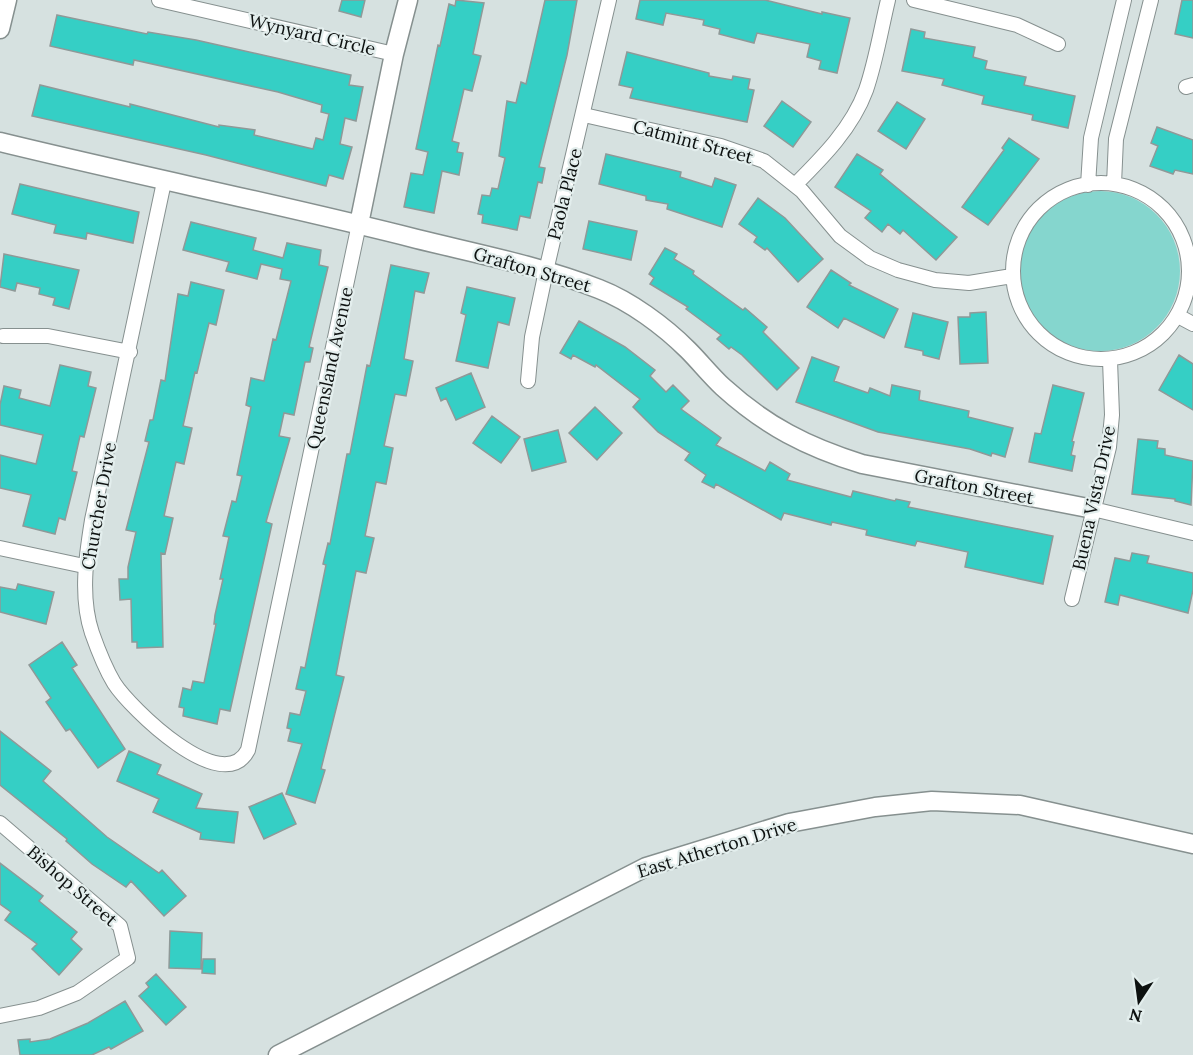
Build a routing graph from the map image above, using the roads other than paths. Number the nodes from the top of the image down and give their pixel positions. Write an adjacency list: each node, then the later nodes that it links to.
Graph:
1 (7, 0): 9 (street)
2 (159, 0): 11 (street, Wynyard Circle)
3 (408, 0): 11 (street, Queensland Avenue)
4 (609, 0): 12 (street, Paola Place)
5 (888, 0): 16 (street)
6 (914, 0): 10 (street)
7 (1124, 0): 17 (street)
8 (1151, 0): 15 (street)
9 (0, 29)
10 (1058, 44)
11 (394, 54): 18 (street, Queensland Avenue)
12 (584, 115): 16 (street, Catmint Street); 19 (street, Paola Place)
13 (0, 142): 14 (street, Grafton Street)
14 (164, 182): 18 (street, Grafton Street); 24 (street, Churcher Drive)
15 (1114, 183): 17 (street); 21 (street)
16 (795, 185): 20 (street, Catmint Street)
17 (1088, 185): 20 (street)
18 (359, 224): 19 (street, Grafton Street); 32 (street, Queensland Avenue)
19 (546, 271): 26 (street, Paola Place); 27 (street, Grafton Street)
20 (1012, 276): 25 (street)
21 (1178, 315): 22 (street); 25 (street)
22 (1193, 324)
23 (3, 336): 24 (street)
24 (130, 352): 30 (street, Churcher Drive)
25 (1110, 360): 27 (street, Buena Vista Drive)
26 (528, 381)
27 (1093, 509): 28 (street, Grafton Street); 31 (street, Buena Vista Drive)
28 (1193, 533)
29 (0, 548): 30 (street)
30 (84, 566): 32 (street, Churcher Drive)
31 (1072, 599)
32 (251, 736)
33 (0, 823): 35 (street, Bishop Street)
34 (1193, 844): 36 (street, East Atherton Drive)
35 (0, 1016)
36 (278, 1055)

